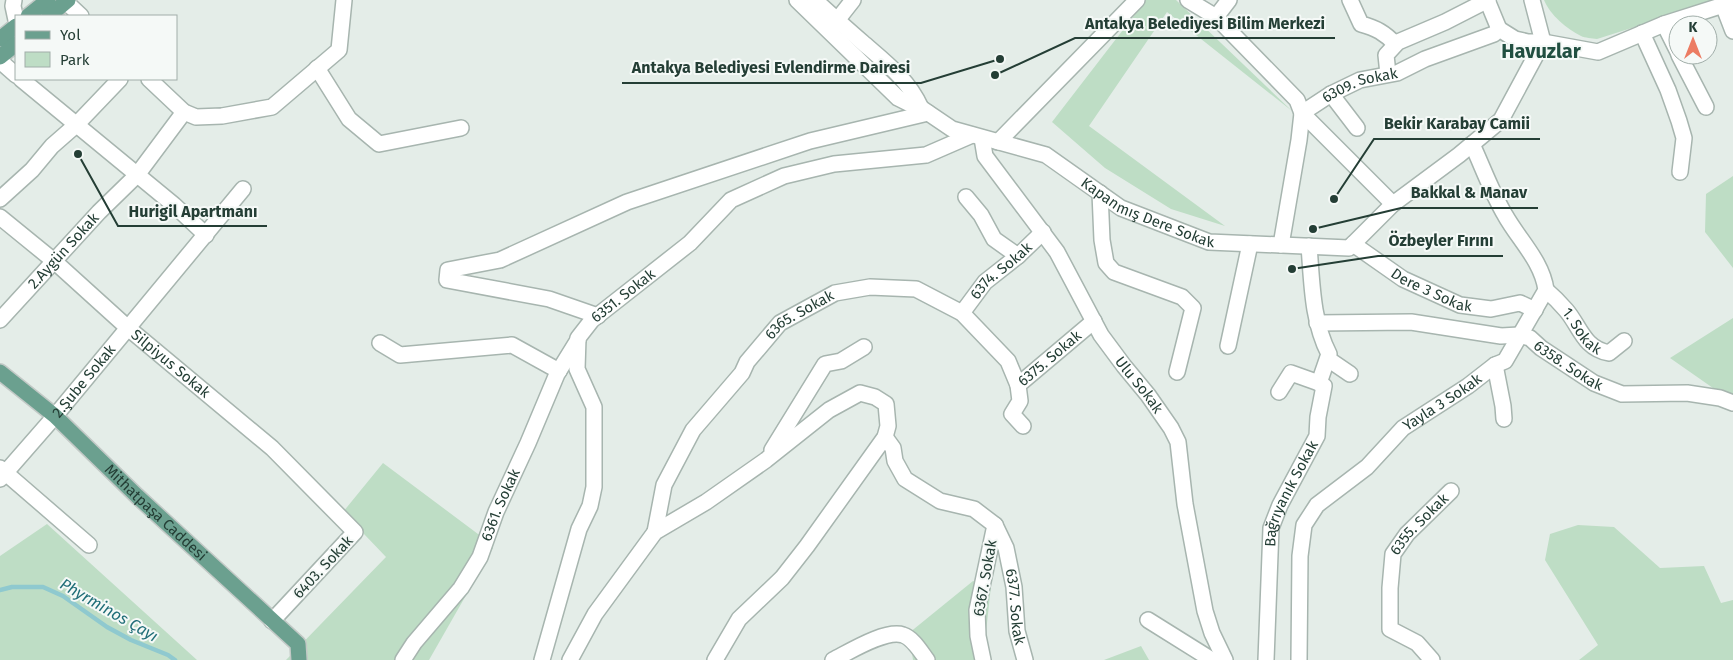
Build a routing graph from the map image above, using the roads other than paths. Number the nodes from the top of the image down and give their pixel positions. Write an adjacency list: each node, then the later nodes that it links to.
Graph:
1 (14, 0): 18 (street)
2 (48, 0): 15 (main road)
3 (344, 0): 34 (street)
4 (797, 0): 21 (street)
5 (815, 0): 21 (street)
6 (853, 0): 21 (street)
7 (1137, 0): 49 (street)
8 (1188, 0): 19 (street)
9 (1229, 0): 19 (street)
10 (1350, 0): 29 (street)
11 (1488, 0): 23 (street); 29 (street)
12 (1532, 0): 28 (street)
13 (67, 1): 16 (main road); 17 (street)
14 (1728, 4): 20 (street); 24 (street)
15 (29, 15)
16 (50, 15)
17 (80, 15)
18 (15, 16)
19 (1216, 17): 44 (street)
20 (1664, 24): 25 (street); 26 (street)
21 (833, 26): 42 (street, Kapanmış Dere Sokak)
22 (15, 27): 27 (main road)
23 (1499, 29): 28 (street); 36 (street, 6309. Sokak)
24 (1733, 31)
25 (1668, 32)
26 (1642, 33): 28 (street); 51 (street)
27 (0, 39)
28 (1544, 42): 50 (street)
29 (1395, 44): 36 (street)
30 (15, 45): 31 (main road)
31 (0, 58)
32 (0, 61): 35 (street)
33 (1685, 65): 41 (street)
34 (317, 68): 43 (street); 46 (street)
35 (15, 74)
36 (1388, 74): 40 (street, 6309. Sokak)
37 (22, 80): 45 (street)
38 (119, 80): 45 (street)
39 (150, 80): 43 (street)
40 (1331, 94): 44 (street, 6309. Sokak); 47 (street)
41 (1706, 107)
42 (925, 110): 48 (street, Kapanmış Dere Sokak); 70 (street)
43 (184, 112): 52 (street, 2.Aygün Sokak)
44 (1302, 113): 57 (street); 63 (street)
45 (76, 125): 52 (street); 56 (street)
46 (462, 128)
47 (1357, 128)
48 (977, 137): 49 (street, Kapanmış Dere Sokak); 59 (street, Ulu Sokak); 70 (street, 6351. Sokak)
49 (998, 142): 54 (street, Kapanmış Dere Sokak)
50 (1472, 144): 57 (street); 67 (street)
51 (1680, 172)
52 (137, 175): 60 (street); 66 (street, 2.Aygün Sokak)
53 (243, 189): 60 (street, 2.Şube Sokak)
54 (1100, 193): 61 (street, Kapanmış Dere Sokak); 85 (street)
55 (966, 197): 65 (street)
56 (0, 199)
57 (1393, 204): 62 (street)
58 (0, 217): 66 (street, Silpiyus Sokak)
59 (1042, 232): 65 (street, 6374. Sokak); 72 (street, Ulu Sokak)
60 (206, 236): 74 (street, 2.Şube Sokak)
61 (1250, 244): 63 (street, Kapanmış Dere Sokak); 79 (street)
62 (1353, 244): 64 (street); 68 (street, Dere 3 Sokak)
63 (1281, 245): 64 (street, Kapanmış Dere Sokak)
64 (1309, 246): 73 (street)
65 (1018, 256): 69 (street, 6374. Sokak)
66 (54, 261): 71 (street, 2.Aygün Sokak); 74 (street, Silpiyus Sokak)
67 (1546, 290): 68 (street, Yayla 3 Sokak); 77 (street, 1. Sokak)
68 (1535, 310): 75 (street, Yayla 3 Sokak)
69 (962, 313): 88 (street, 6365. Sokak); 100 (street, 6365. Sokak)
70 (598, 316): 76 (street, 6351. Sokak)
71 (0, 320)
72 (1094, 321): 88 (street, 6375. Sokak); 114 (street, Ulu Sokak)
73 (1317, 323): 75 (street, 6358. Sokak); 81 (street)
74 (128, 328): 91 (street, 2.Şube Sokak); 98 (street, Silpiyus Sokak)
75 (1519, 335): 82 (street, Yayla 3 Sokak); 90 (street, 6358. Sokak)
76 (578, 338): 83 (street, 6361. Sokak); 106 (street)
77 (1624, 341)
78 (380, 343): 83 (street)
79 (1228, 346)
80 (864, 347): 95 (street)
81 (1328, 359): 86 (street); 87 (street, Bağrıyanık Sokak)
82 (1495, 365): 92 (street); 116 (street, Yayla 3 Sokak)
83 (559, 371): 105 (street, 6361. Sokak)
84 (0, 372): 91 (main road, Mithatpaşa Caddesi)
85 (1178, 372)
86 (1350, 374)
87 (1319, 383): 89 (street); 115 (street, Bağrıyanık Sokak)
88 (1018, 385): 93 (street, 6375. Sokak)
89 (1279, 392)
90 (1733, 403)
91 (55, 416): 96 (street, 2.Şube Sokak); 103 (main road, Mithatpaşa Caddesi)
92 (1504, 419)
93 (1023, 426)
94 (885, 437): 95 (street); 99 (street, 6367. Sokak); 108 (street)
95 (766, 460): 100 (street)
96 (2, 473): 101 (street)
97 (1451, 492): 117 (street, 6355. Sokak)
98 (337, 514): 103 (street, 6403. Sokak)
99 (995, 525): 111 (street, 6367. Sokak); 112 (street, 6377. Sokak)
100 (655, 532): 107 (street)
101 (89, 545)
102 (1148, 620): 113 (street)
103 (272, 621): 104 (main road, Mithatpaşa Caddesi)
104 (300, 660)
105 (403, 660)
106 (542, 660)
107 (570, 660)
108 (715, 660)
109 (834, 660): 110 (street)
110 (927, 660)
111 (983, 660)
112 (1024, 660)
113 (1212, 660)
114 (1225, 660)
115 (1266, 660)
116 (1299, 660)
117 (1432, 660)

